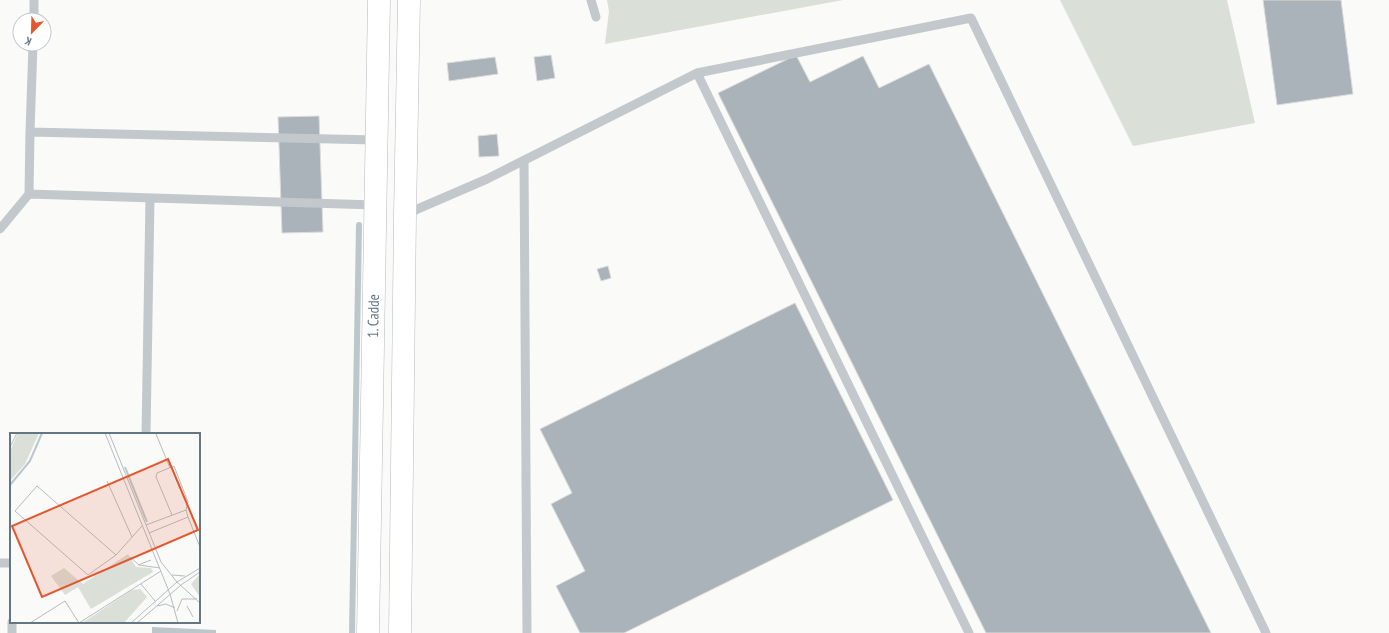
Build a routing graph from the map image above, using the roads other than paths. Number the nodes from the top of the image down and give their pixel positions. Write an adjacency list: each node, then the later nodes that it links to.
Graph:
1 (34, 0): 5 (lane)
2 (379, 0): 10 (main road, 1. Cadde)
3 (409, 0): 15 (main road, 1. Cadde)
4 (591, 0): 6 (lane)
5 (34, 12)
6 (596, 17)
7 (33, 52): 9 (lane)
8 (697, 73): 11 (lane); 23 (lane); 24 (lane)
9 (30, 132): 10 (lane); 12 (lane)
10 (376, 140): 14 (main road, 1. Cadde)
11 (524, 160): 15 (lane); 22 (lane)
12 (29, 194): 13 (lane); 16 (lane)
13 (150, 198): 14 (lane); 17 (lane)
14 (375, 205): 20 (main road, 1. Cadde)
15 (405, 215): 21 (main road, 1. Cadde)
16 (0, 229)
17 (146, 433)
18 (0, 562): 19 (lane)
19 (10, 563)
20 (368, 633)
21 (400, 633)
22 (527, 633)
23 (969, 633)
24 (1266, 633)

